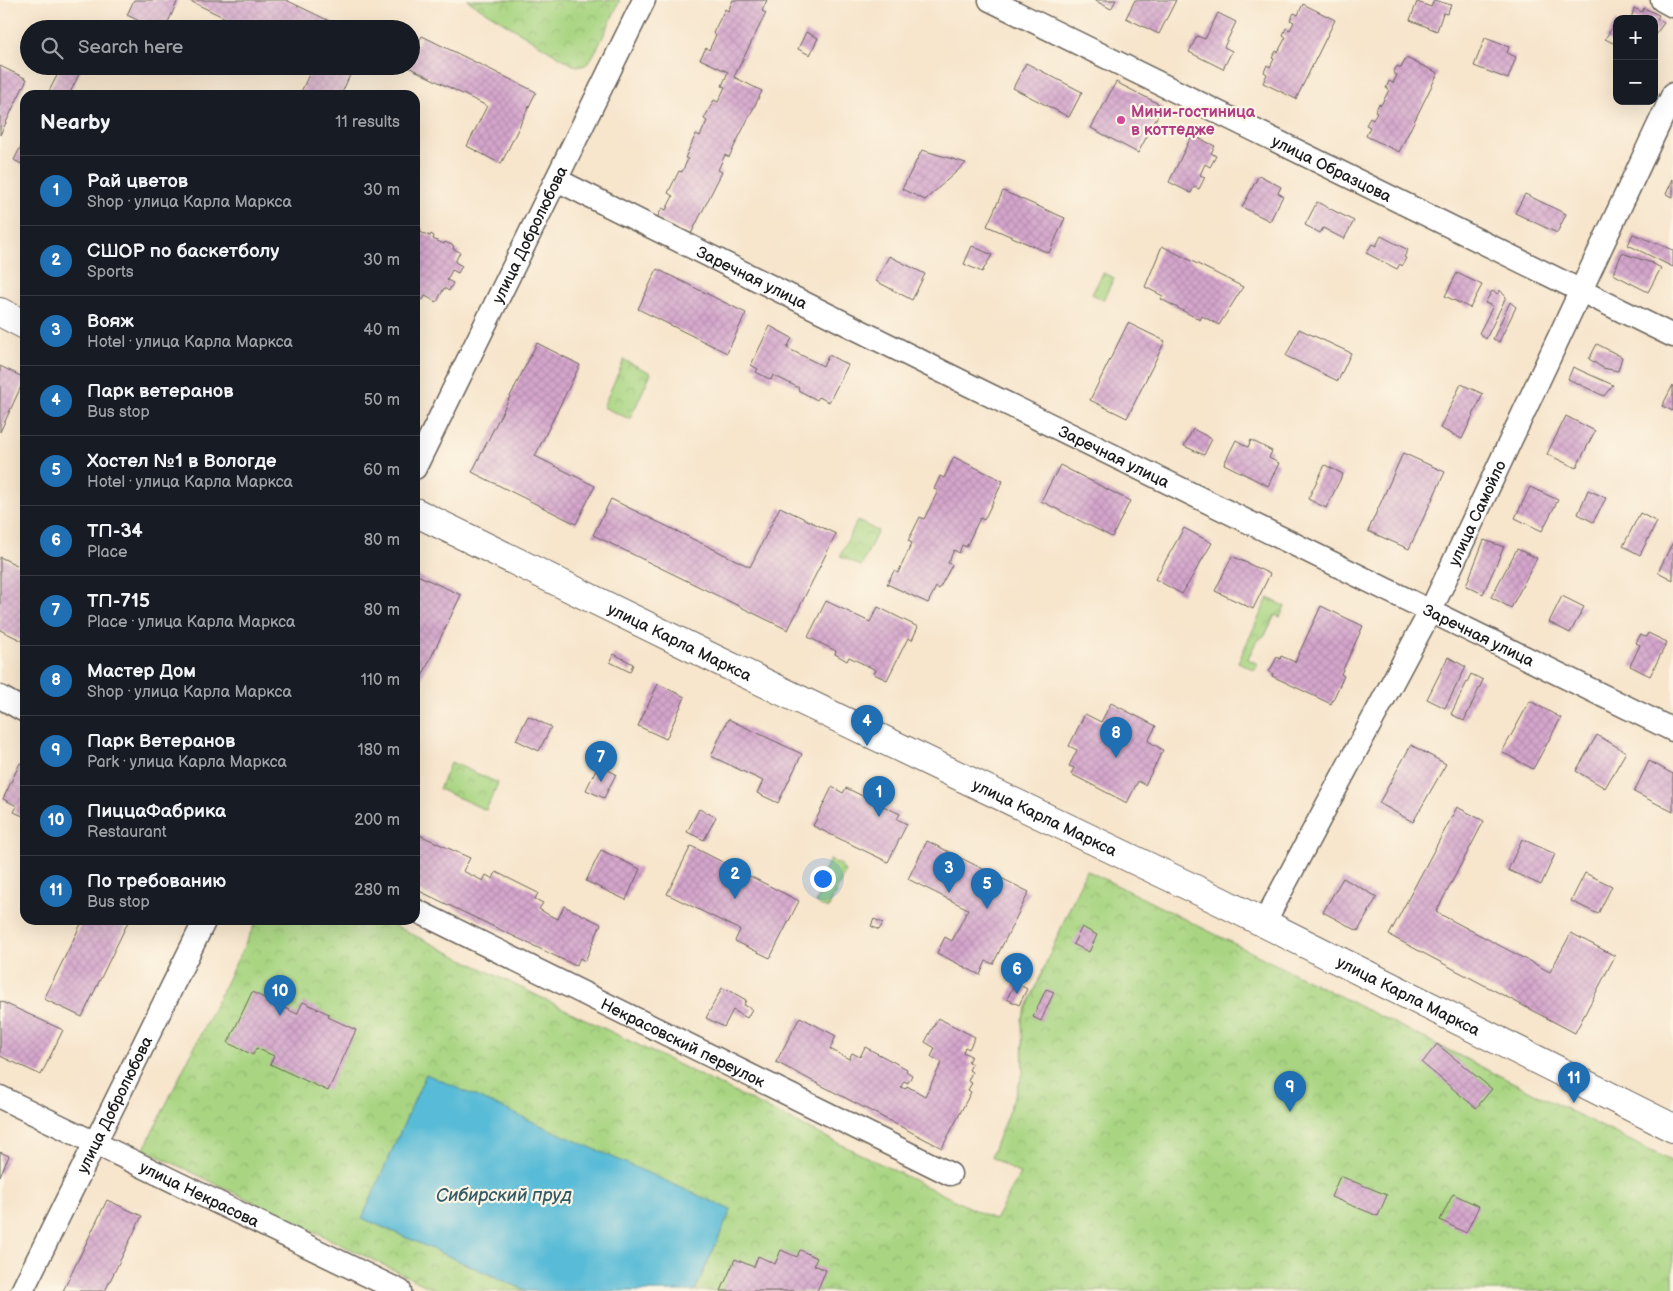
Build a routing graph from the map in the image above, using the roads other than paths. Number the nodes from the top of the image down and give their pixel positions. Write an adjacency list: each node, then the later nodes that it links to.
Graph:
1 (644, 0): 6 (street, улица Добролюбова)
2 (990, 0): 7 (street, улица Образцова)
3 (1662, 0): 4 (street)
4 (1673, 6)
5 (1673, 94): 7 (street, улица Самойло)
6 (557, 180): 11 (street, улица Добролюбова); 13 (street, Заречная улица)
7 (1580, 290): 10 (street, улица Образцова); 13 (street, улица Самойло)
8 (0, 312): 9 (street)
9 (20, 322)
10 (1673, 336)
11 (420, 458)
12 (420, 514): 18 (street, улица Карла Маркса)
13 (1431, 610): 16 (street, Заречная улица); 18 (street, улица Самойло)
14 (0, 697): 15 (street)
15 (20, 708)
16 (1673, 730)
17 (420, 912): 23 (street, Некрасовский переулок)
18 (1264, 923): 21 (street, улица Карла Маркса)
19 (203, 925): 22 (street, улица Добролюбова)
20 (0, 1097): 22 (street, улица Некрасова)
21 (1673, 1128)
22 (96, 1143): 24 (street, улица Добролюбова); 25 (street, улица Некрасова)
23 (950, 1174)
24 (22, 1291)
25 (400, 1291)

